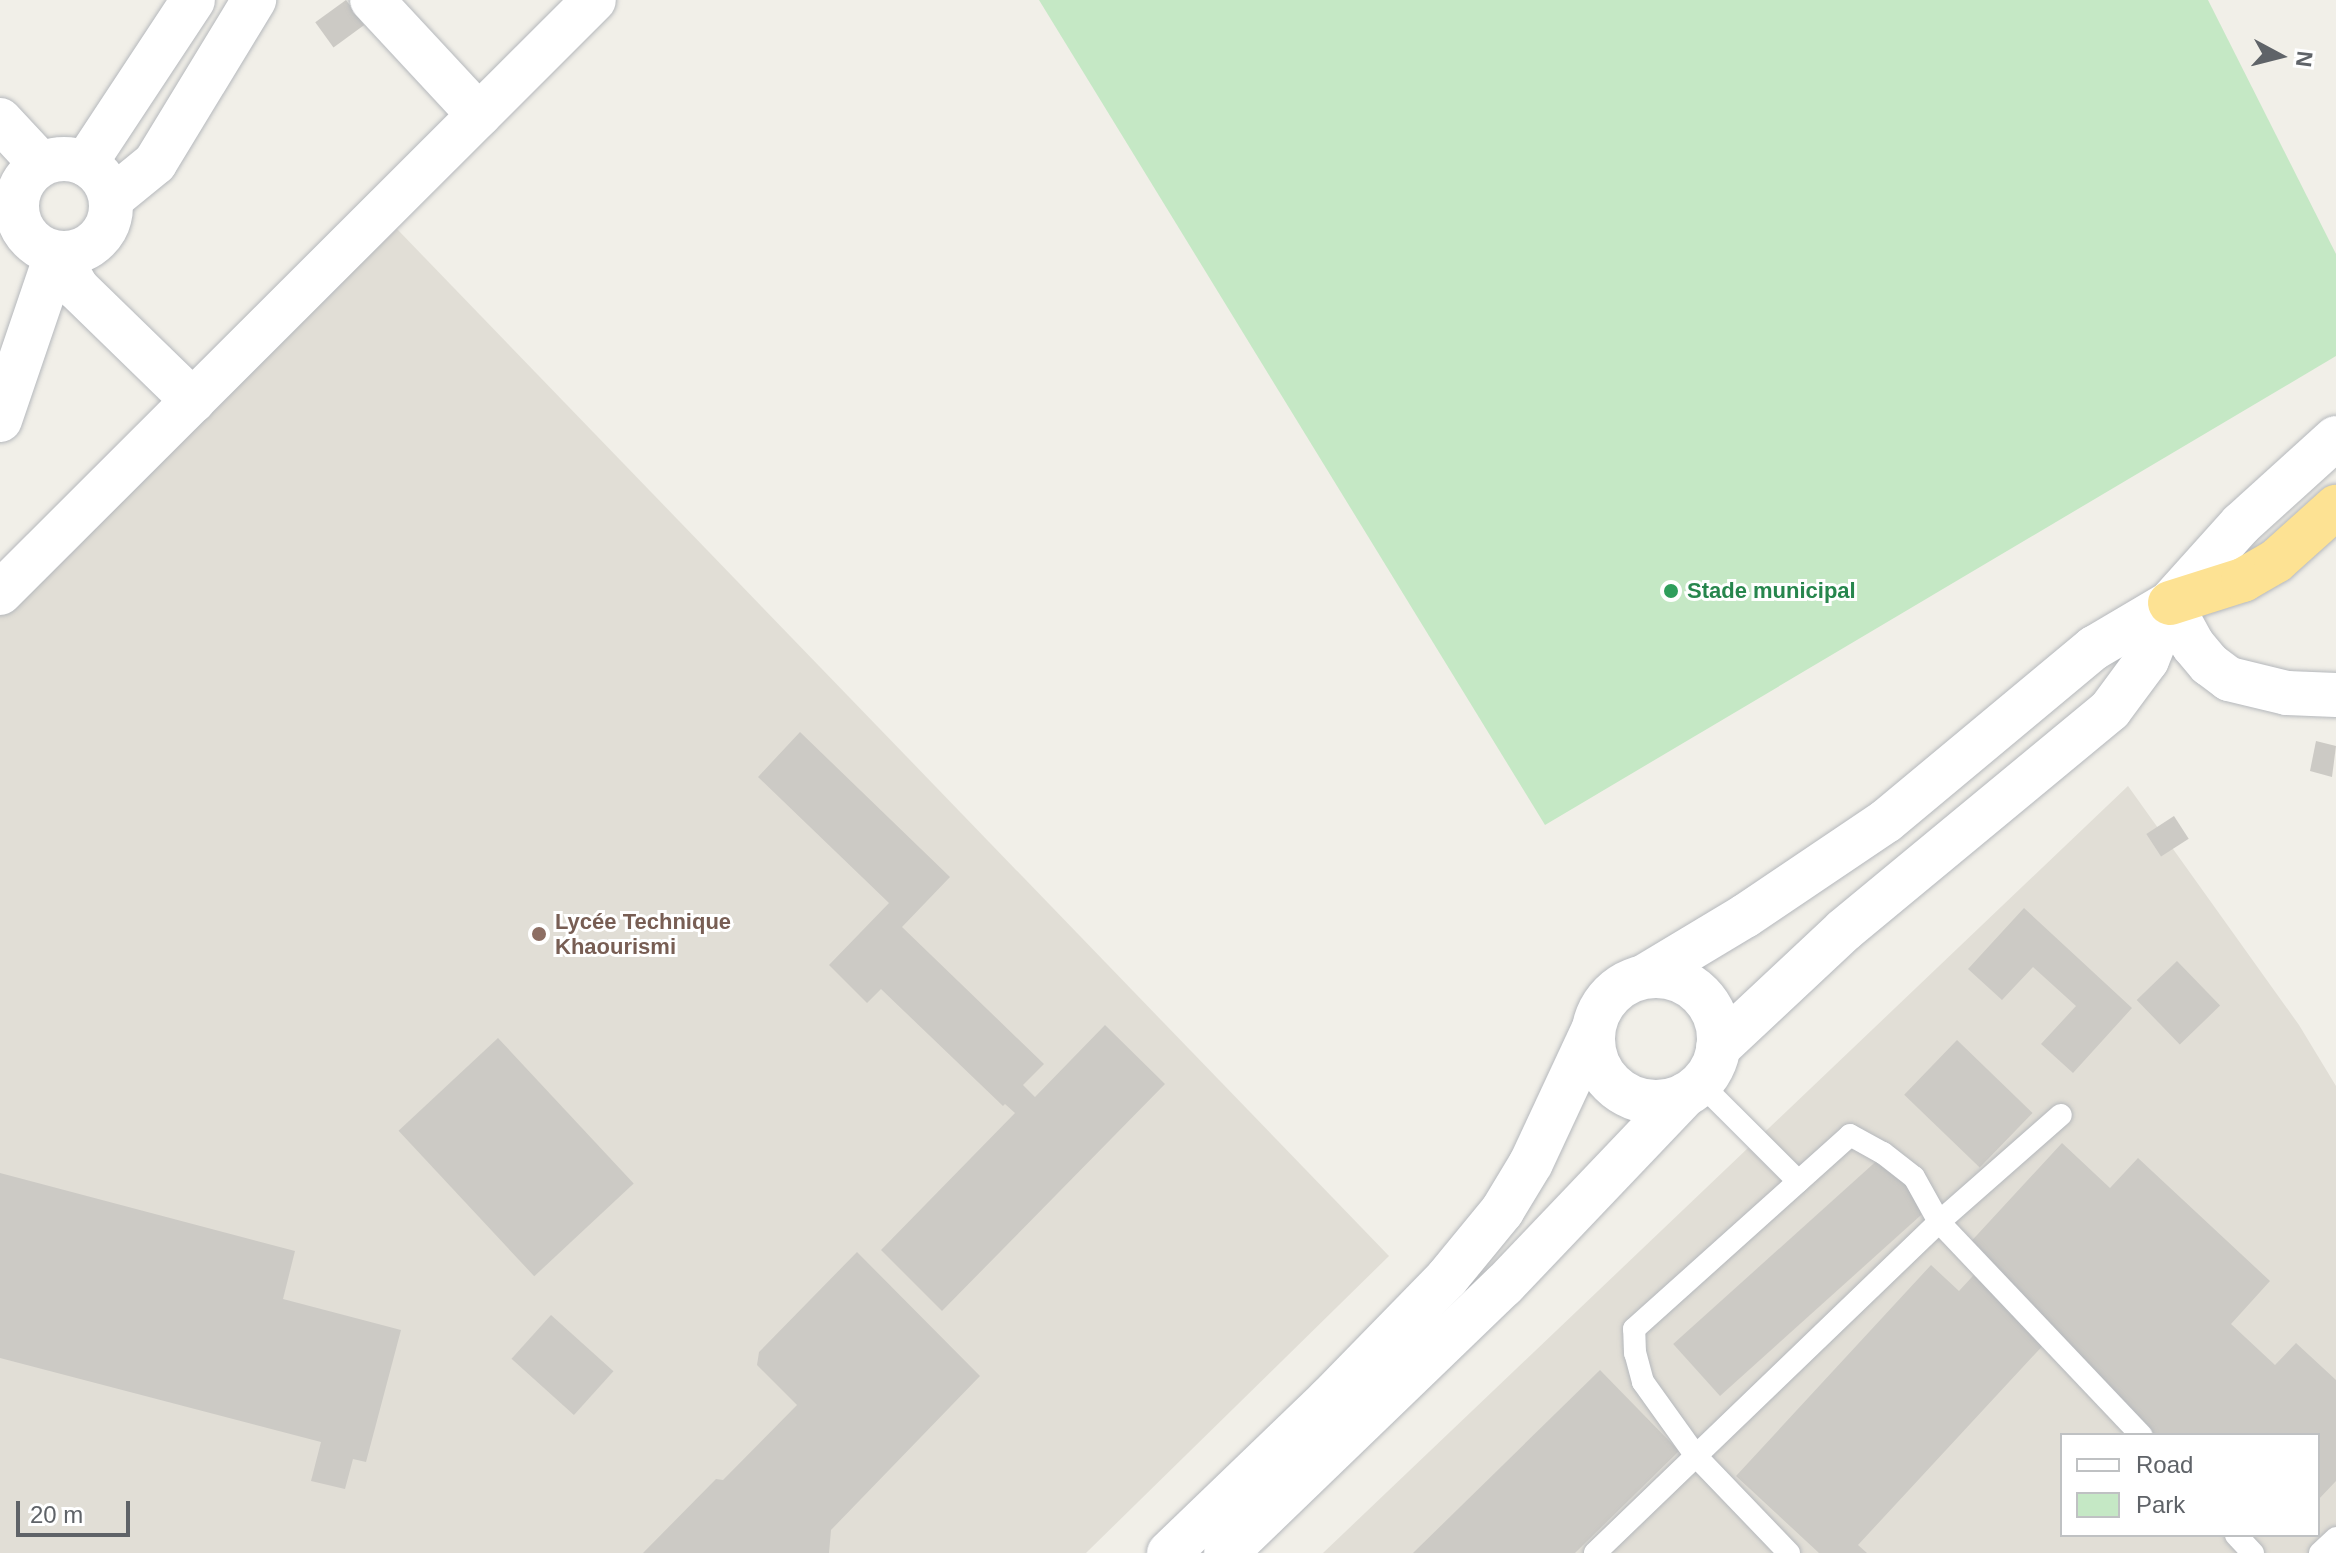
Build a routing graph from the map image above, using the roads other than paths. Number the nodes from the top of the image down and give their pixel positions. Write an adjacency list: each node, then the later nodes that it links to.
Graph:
1 (193, 0): 8 (main road)
2 (254, 0): 10 (main road)
3 (372, 0): 5 (main road)
4 (594, 0): 5 (main road)
5 (479, 115): 12 (main road)
6 (0, 120): 7 (main road)
7 (41, 164): 8 (main road); 9 (main road)
8 (85, 164): 10 (main road)
9 (8, 194): 11 (main road)
10 (111, 199): 11 (main road)
11 (57, 253): 12 (main road); 13 (main road)
12 (193, 401): 16 (main road)
13 (0, 420)
14 (2336, 438): 17 (main road)
15 (2336, 507): 17 (highway)
16 (0, 593)
17 (2170, 603): 18 (main road); 19 (main road); 21 (main road)
18 (2336, 695)
19 (1645, 976): 20 (main road); 21 (main road)
20 (1593, 1030): 21 (main road); 29 (main road)
21 (1701, 1075): 23 (lane); 30 (main road)
22 (2061, 1115): 24 (lane)
23 (1798, 1181): 24 (lane); 26 (lane)
24 (1939, 1222): 25 (lane); 26 (lane)
25 (2139, 1433)
26 (1696, 1456): 31 (lane); 32 (lane)
27 (2238, 1537): 33 (lane)
28 (2336, 1538): 34 (lane)
29 (1169, 1553)
30 (1226, 1553)
31 (1595, 1553)
32 (1789, 1553)
33 (2253, 1553)
34 (2320, 1553)

